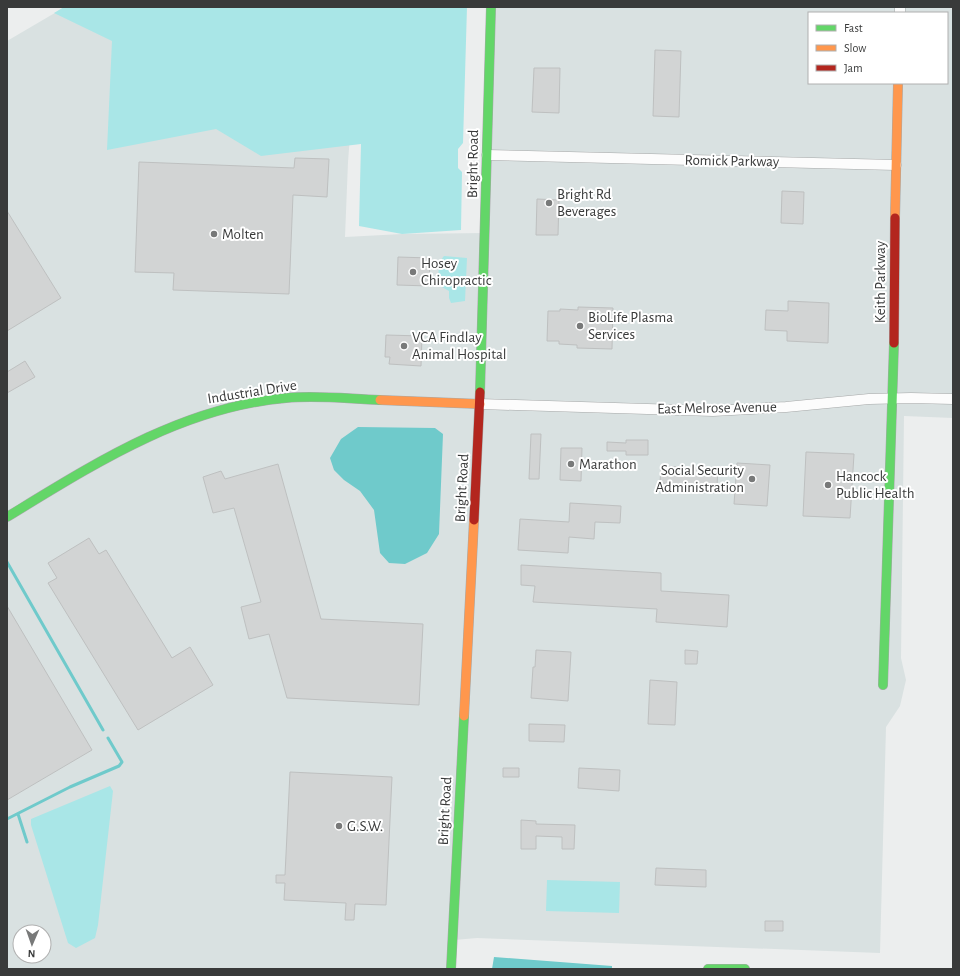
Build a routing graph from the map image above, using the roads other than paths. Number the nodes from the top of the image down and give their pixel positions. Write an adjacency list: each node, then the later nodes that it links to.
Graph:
1 (491, 7): 3 (street, Bright Road)
2 (898, 84): 4 (street)
3 (487, 155): 4 (street, Romick Parkway); 7 (street, Bright Road)
4 (896, 165): 5 (street, Keith Parkway)
5 (893, 398): 6 (street, East Melrose Avenue); 7 (street, East Melrose Avenue); 9 (street, Keith Parkway)
6 (953, 399)
7 (480, 404): 8 (street, Industrial Drive); 10 (street, Bright Road)
8 (7, 517)
9 (883, 685)
10 (451, 969)
11 (708, 969): 12 (street)
12 (745, 969)

